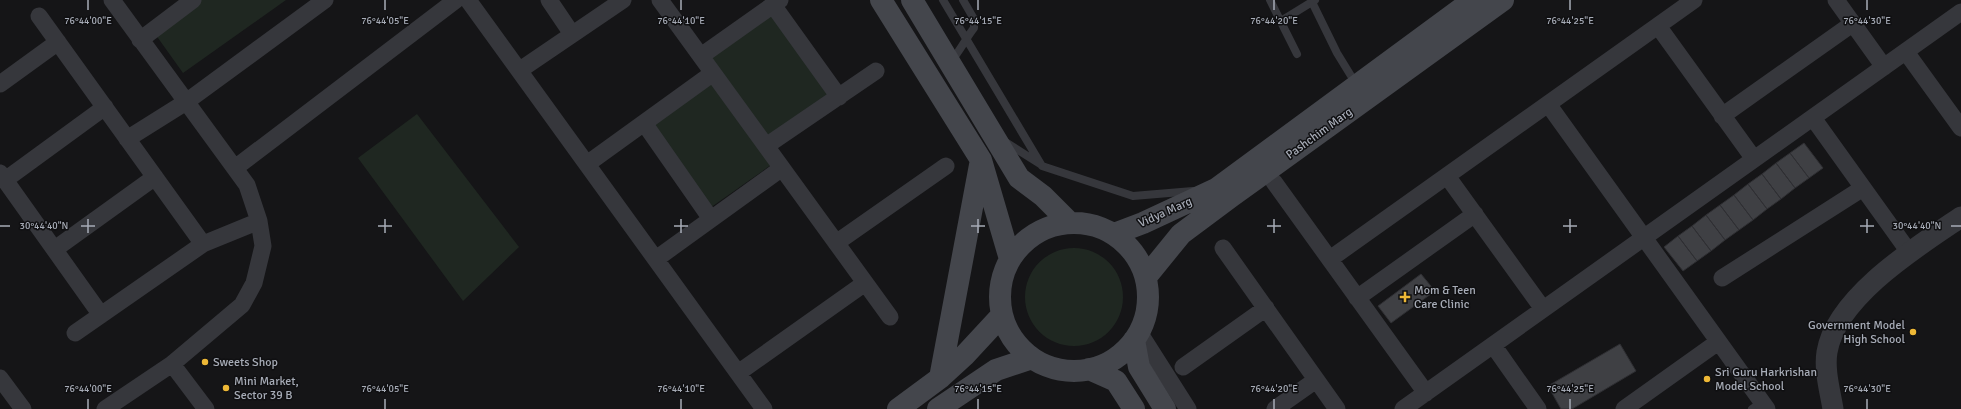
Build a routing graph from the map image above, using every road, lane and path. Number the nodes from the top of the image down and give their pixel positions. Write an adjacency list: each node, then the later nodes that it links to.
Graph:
1 (112, 0): 27 (street)
2 (193, 0): 27 (street)
3 (326, 0): 40 (street)
4 (456, 0): 55 (street)
5 (468, 0): 34 (street)
6 (548, 0): 25 (street)
7 (623, 0): 25 (street)
8 (660, 0): 31 (street)
9 (881, 0): 51 (main road)
10 (912, 0): 32 (main road)
11 (943, 0): 26 (lane)
12 (963, 0): 26 (lane)
13 (1270, 0): 22 (lane)
14 (1472, 0): 38 (main road, Pashchim Marg)
15 (1503, 0): 78 (main road, Pashchim Marg)
16 (1694, 0): 24 (street)
17 (1836, 0): 23 (street)
18 (1313, 1): 22 (lane); 38 (lane)
19 (776, 3): 31 (street); 39 (street)
20 (1961, 12): 29 (street)
21 (40, 16): 28 (street)
22 (1281, 21): 30 (lane)
23 (1852, 24): 33 (street); 43 (street)
24 (1658, 26): 41 (street); 43 (street)
25 (572, 34): 34 (street)
26 (966, 38): 32 (lane); 54 (lane)
27 (140, 40): 40 (street)
28 (58, 42): 37 (street); 42 (street)
29 (1906, 52): 33 (street); 46 (street)
30 (1297, 54)
31 (701, 56): 36 (street)
32 (950, 62): 47 (main road)
33 (1884, 67): 44 (street)
34 (520, 70): 52 (street)
35 (876, 71): 39 (street)
36 (713, 73): 45 (street); 49 (street)
37 (0, 84)
38 (1357, 85): 62 (main road, Pashchim Marg)
39 (839, 96): 49 (street)
40 (186, 102): 48 (street); 55 (street)
41 (1548, 104): 58 (street); 69 (street)
42 (105, 107): 48 (street); 57 (street)
43 (1722, 116): 50 (street)
44 (1813, 118): 50 (street); 61 (street)
45 (644, 123): 52 (street); 65 (street)
46 (1961, 128)
47 (993, 134): 54 (lane); 67 (main road)
48 (127, 138): 59 (street)
49 (766, 146): 56 (street)
50 (1754, 159): 69 (street)
51 (981, 160): 76 (main road); 97 (main road)
52 (587, 164): 75 (street)
53 (946, 166): 70 (street)
54 (1042, 166): 62 (lane)
55 (235, 168): 66 (street)
56 (782, 168): 65 (street); 70 (street)
57 (3, 176): 73 (street)
58 (1447, 176): 63 (street); 77 (street)
59 (155, 177): 71 (street); 73 (street)
60 (1274, 182): 77 (street)
61 (1863, 188): 74 (street); 79 (street)
62 (1216, 189): 68 (main road, Vidya Marg)
63 (1475, 214): 81 (street); 83 (street)
64 (1961, 217): 74 (street)
65 (711, 219): 75 (street)
66 (259, 221): 71 (street); 92 (street)
67 (1070, 222): 68 (main road); 76 (main road)
68 (1114, 234): 78 (main road)
69 (1644, 238): 83 (street); 89 (street)
70 (836, 243): 80 (street)
71 (203, 244): 84 (street)
72 (1223, 248): 82 (street)
73 (55, 250): 84 (street)
74 (1909, 252): 115 (street)
75 (656, 259): 95 (street)
76 (1010, 259): 85 (main road)
77 (1330, 259): 81 (street)
78 (1146, 277): 88 (main road)
79 (1722, 278)
80 (865, 283): 86 (street); 95 (street)
81 (1357, 298): 99 (street)
82 (1266, 308): 93 (street); 98 (street)
83 (1543, 309): 90 (street)
84 (101, 315): 87 (street)
85 (1002, 315): 91 (main road); 97 (main road)
86 (890, 317)
87 (75, 333)
88 (1137, 336): 94 (main road); 108 (main road); 109 (street)
89 (1718, 342): 100 (street); 114 (street)
90 (1493, 345): 99 (street); 113 (street)
91 (1032, 358): 94 (main road); 106 (main road)
92 (172, 364): 102 (street); 103 (street)
93 (1183, 367)
94 (1089, 369): 107 (main road)
95 (738, 373): 104 (street)
96 (0, 378): 101 (street)
97 (940, 378): 105 (main road)
98 (1316, 380): 110 (street); 111 (street)
99 (1426, 393): 112 (street)
100 (1760, 407)
101 (23, 409)
102 (105, 409)
103 (206, 409)
104 (764, 409)
105 (898, 409)
106 (938, 409)
107 (1134, 409)
108 (1165, 409)
109 (1188, 409)
110 (1275, 409)
111 (1337, 409)
112 (1403, 409)
113 (1538, 409)
114 (1624, 409)
115 (1833, 409)

